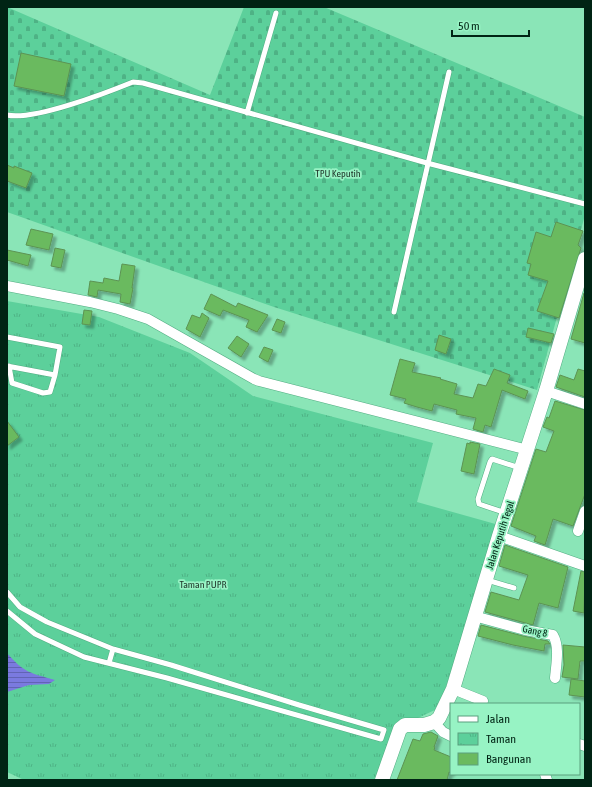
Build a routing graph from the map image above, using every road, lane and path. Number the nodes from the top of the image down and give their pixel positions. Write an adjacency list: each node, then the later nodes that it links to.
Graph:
1 (276, 13): 3 (lane)
2 (448, 72): 5 (lane)
3 (247, 112): 4 (lane); 5 (lane)
4 (7, 115)
5 (427, 164): 6 (lane); 9 (lane)
6 (585, 204)
7 (585, 259): 13 (main road, Jalan Keputih Tegal)
8 (7, 286): 15 (street)
9 (394, 312)
10 (7, 337): 12 (lane)
11 (8, 366): 12 (lane); 12 (lane)
12 (55, 375)
13 (546, 392): 14 (street); 15 (main road, Jalan Keputih Tegal)
14 (585, 404)
15 (528, 450): 16 (main road, Jalan Keputih Tegal)
16 (522, 469): 18 (main road, Jalan Keputih Tegal); 18 (lane)
17 (585, 511): 19 (street)
18 (507, 513): 20 (main road, Jalan Keputih Tegal)
19 (578, 531)
20 (499, 536): 21 (street); 22 (main road, Jalan Keputih Tegal)
21 (585, 566)
22 (486, 580): 23 (lane); 26 (main road, Jalan Keputih Tegal)
23 (514, 588)
24 (7, 592): 27 (lane)
25 (7, 611): 28 (lane)
26 (474, 616): 29 (street, Gang 8); 30 (main road, Jalan Keputih Tegal)
27 (113, 649): 28 (lane); 32 (lane)
28 (109, 663): 33 (lane)
29 (555, 678)
30 (453, 689): 31 (street); 34 (main road, Jalan Keputih Tegal)
31 (483, 701)
32 (299, 705): 33 (lane); 33 (lane)
33 (298, 716)
34 (434, 722): 35 (street); 36 (main road)
35 (450, 736)
36 (382, 780)

